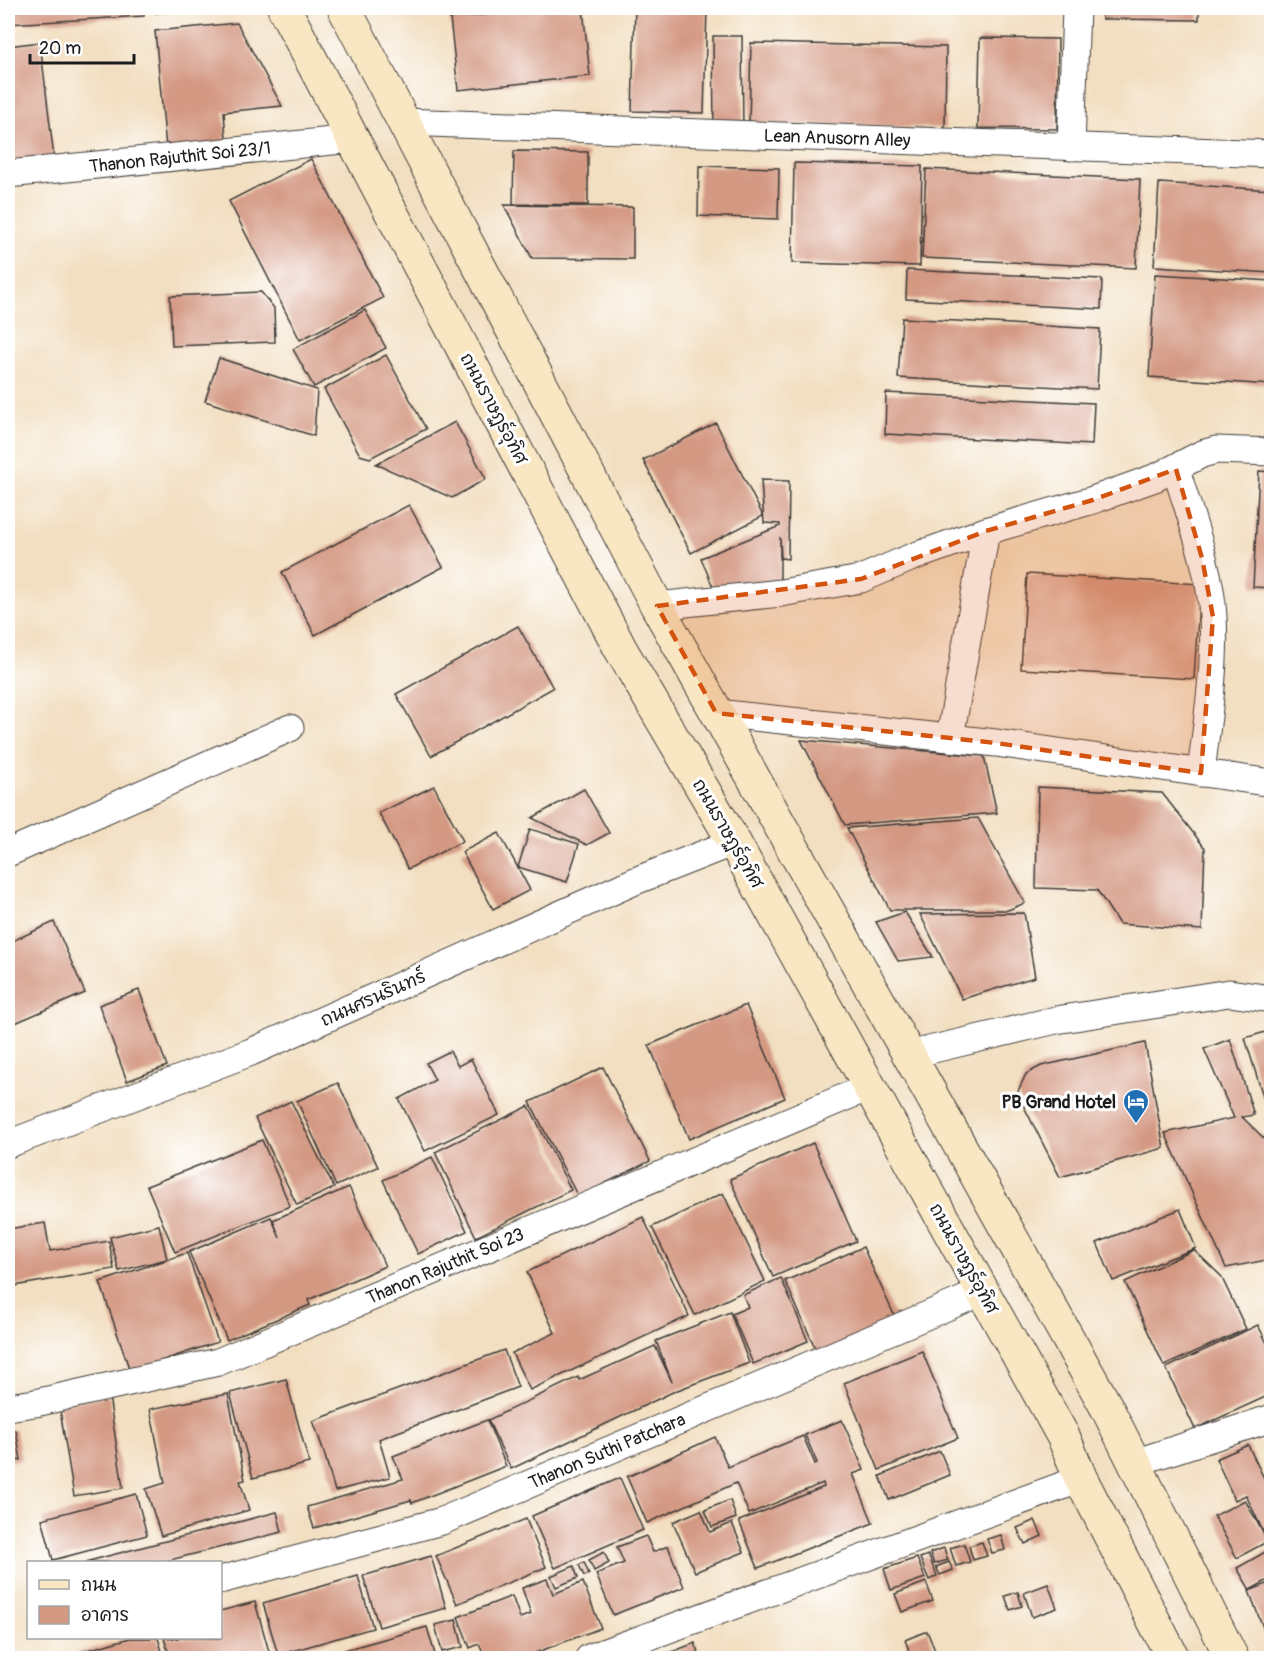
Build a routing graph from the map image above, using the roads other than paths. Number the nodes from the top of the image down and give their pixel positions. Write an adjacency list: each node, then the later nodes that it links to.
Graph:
1 (284, 8): 5 (street, ถนนราษฏร์อุทิศ)
2 (344, 8): 4 (street)
3 (1076, 8): 6 (street)
4 (403, 122): 6 (street, Lean Anusorn Alley); 12 (street)
5 (352, 139): 8 (street, Thanon Rajuthit Soi 23/1); 18 (street, ถนนราษฏร์อุทิศ)
6 (1071, 147): 7 (street, Lean Anusorn Alley)
7 (1272, 154)
8 (8, 174)
9 (1272, 452): 10 (street)
10 (1176, 469): 11 (street); 16 (street)
11 (986, 531): 12 (street); 15 (street)
12 (657, 606): 13 (street)
13 (716, 713): 15 (street); 21 (street)
14 (290, 728): 19 (street)
15 (950, 738): 16 (street)
16 (1201, 773): 17 (street)
17 (1272, 783)
18 (734, 842): 22 (street, ถนนราษฏร์อุทิศ); 23 (street, ถนนศรนรินทร์)
19 (8, 853)
20 (1272, 999): 21 (street)
21 (908, 1055): 27 (street)
22 (869, 1086): 24 (street, ถนนราษฏร์อุทิศ); 25 (street, Thanon Rajuthit Soi 23)
23 (8, 1144)
24 (982, 1292): 28 (street, ถนนราษฏร์อุทิศ); 29 (street, Thanon Suthi Patchara)
25 (8, 1407)
26 (1272, 1418): 27 (street)
27 (1134, 1463): 32 (street)
28 (1081, 1479): 30 (street); 31 (street, ถนนราษฏร์อุทิศ)
29 (222, 1579)
30 (589, 1659)
31 (1173, 1659)
32 (1232, 1659)

